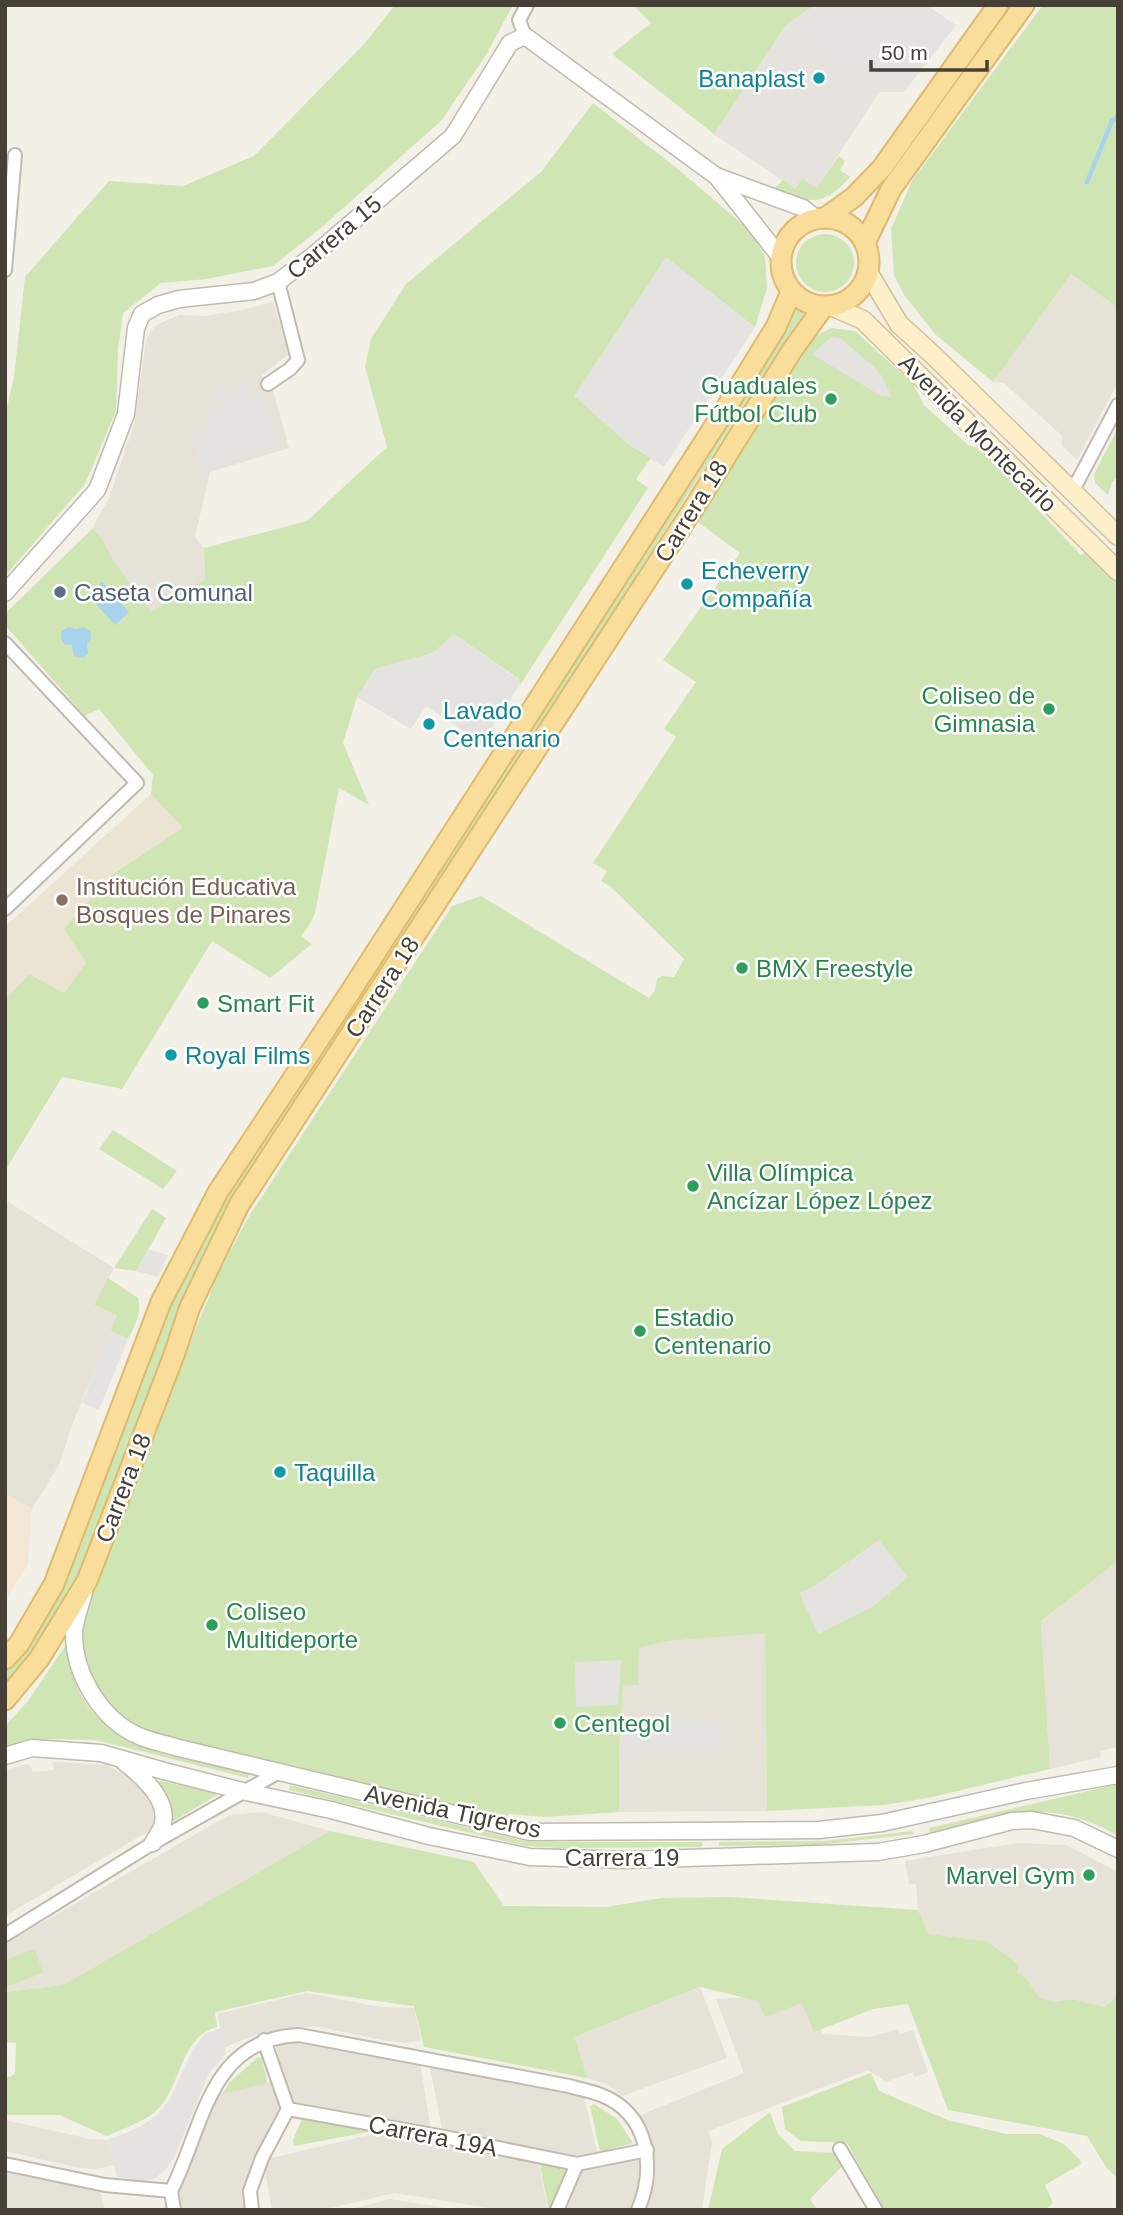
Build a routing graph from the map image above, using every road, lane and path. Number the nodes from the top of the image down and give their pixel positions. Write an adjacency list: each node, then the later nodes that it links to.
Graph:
1 (527, 5): 4 (street)
2 (998, 5): 7 (main road)
3 (1024, 5): 8 (main road)
4 (525, 36): 6 (street); 12 (street, Carrera 15)
5 (15, 155): 10 (street)
6 (716, 176): 7 (street); 9 (street)
7 (821, 218): 8 (main road); 9 (main road)
8 (865, 243): 11 (main road)
9 (781, 258): 13 (main road)
10 (5, 271)
11 (868, 272): 14 (main road); 17 (main road, Avenida Montecarlo)
12 (278, 282): 15 (street); 20 (street, Carrera 15)
13 (792, 292): 14 (main road); 24 (main road, Carrera 18)
14 (827, 306): 19 (main road, Avenida Montecarlo); 23 (main road, Carrera 18)
15 (268, 384)
16 (1118, 405): 17 (street)
17 (1072, 492): 18 (main road, Avenida Montecarlo)
18 (1118, 536)
19 (1118, 571)
20 (5, 593)
21 (5, 643): 22 (street)
22 (5, 909)
23 (87, 1581): 25 (main road, Carrera 18); 28 (street, Avenida Tigreros)
24 (5, 1659)
25 (5, 1700)
26 (5, 1756): 27 (street, Carrera 19)
27 (121, 1759): 30 (street, Carrera 19); 31 (street)
28 (279, 1772): 29 (street, Avenida Tigreros); 30 (street)
29 (1118, 1775)
30 (246, 1792): 31 (street); 32 (street, Carrera 19)
31 (153, 1843): 33 (street)
32 (1118, 1849)
33 (5, 1935)
34 (264, 2040): 35 (street); 37 (street); 40 (street)
35 (288, 2109): 39 (street, Carrera 19A); 42 (street)
36 (840, 2149): 45 (street)
37 (647, 2150): 39 (street); 44 (street)
38 (5, 2164): 40 (street)
39 (577, 2164): 43 (street)
40 (170, 2192): 41 (street)
41 (174, 2210)
42 (252, 2210)
43 (557, 2210)
44 (638, 2210)
45 (876, 2210)

